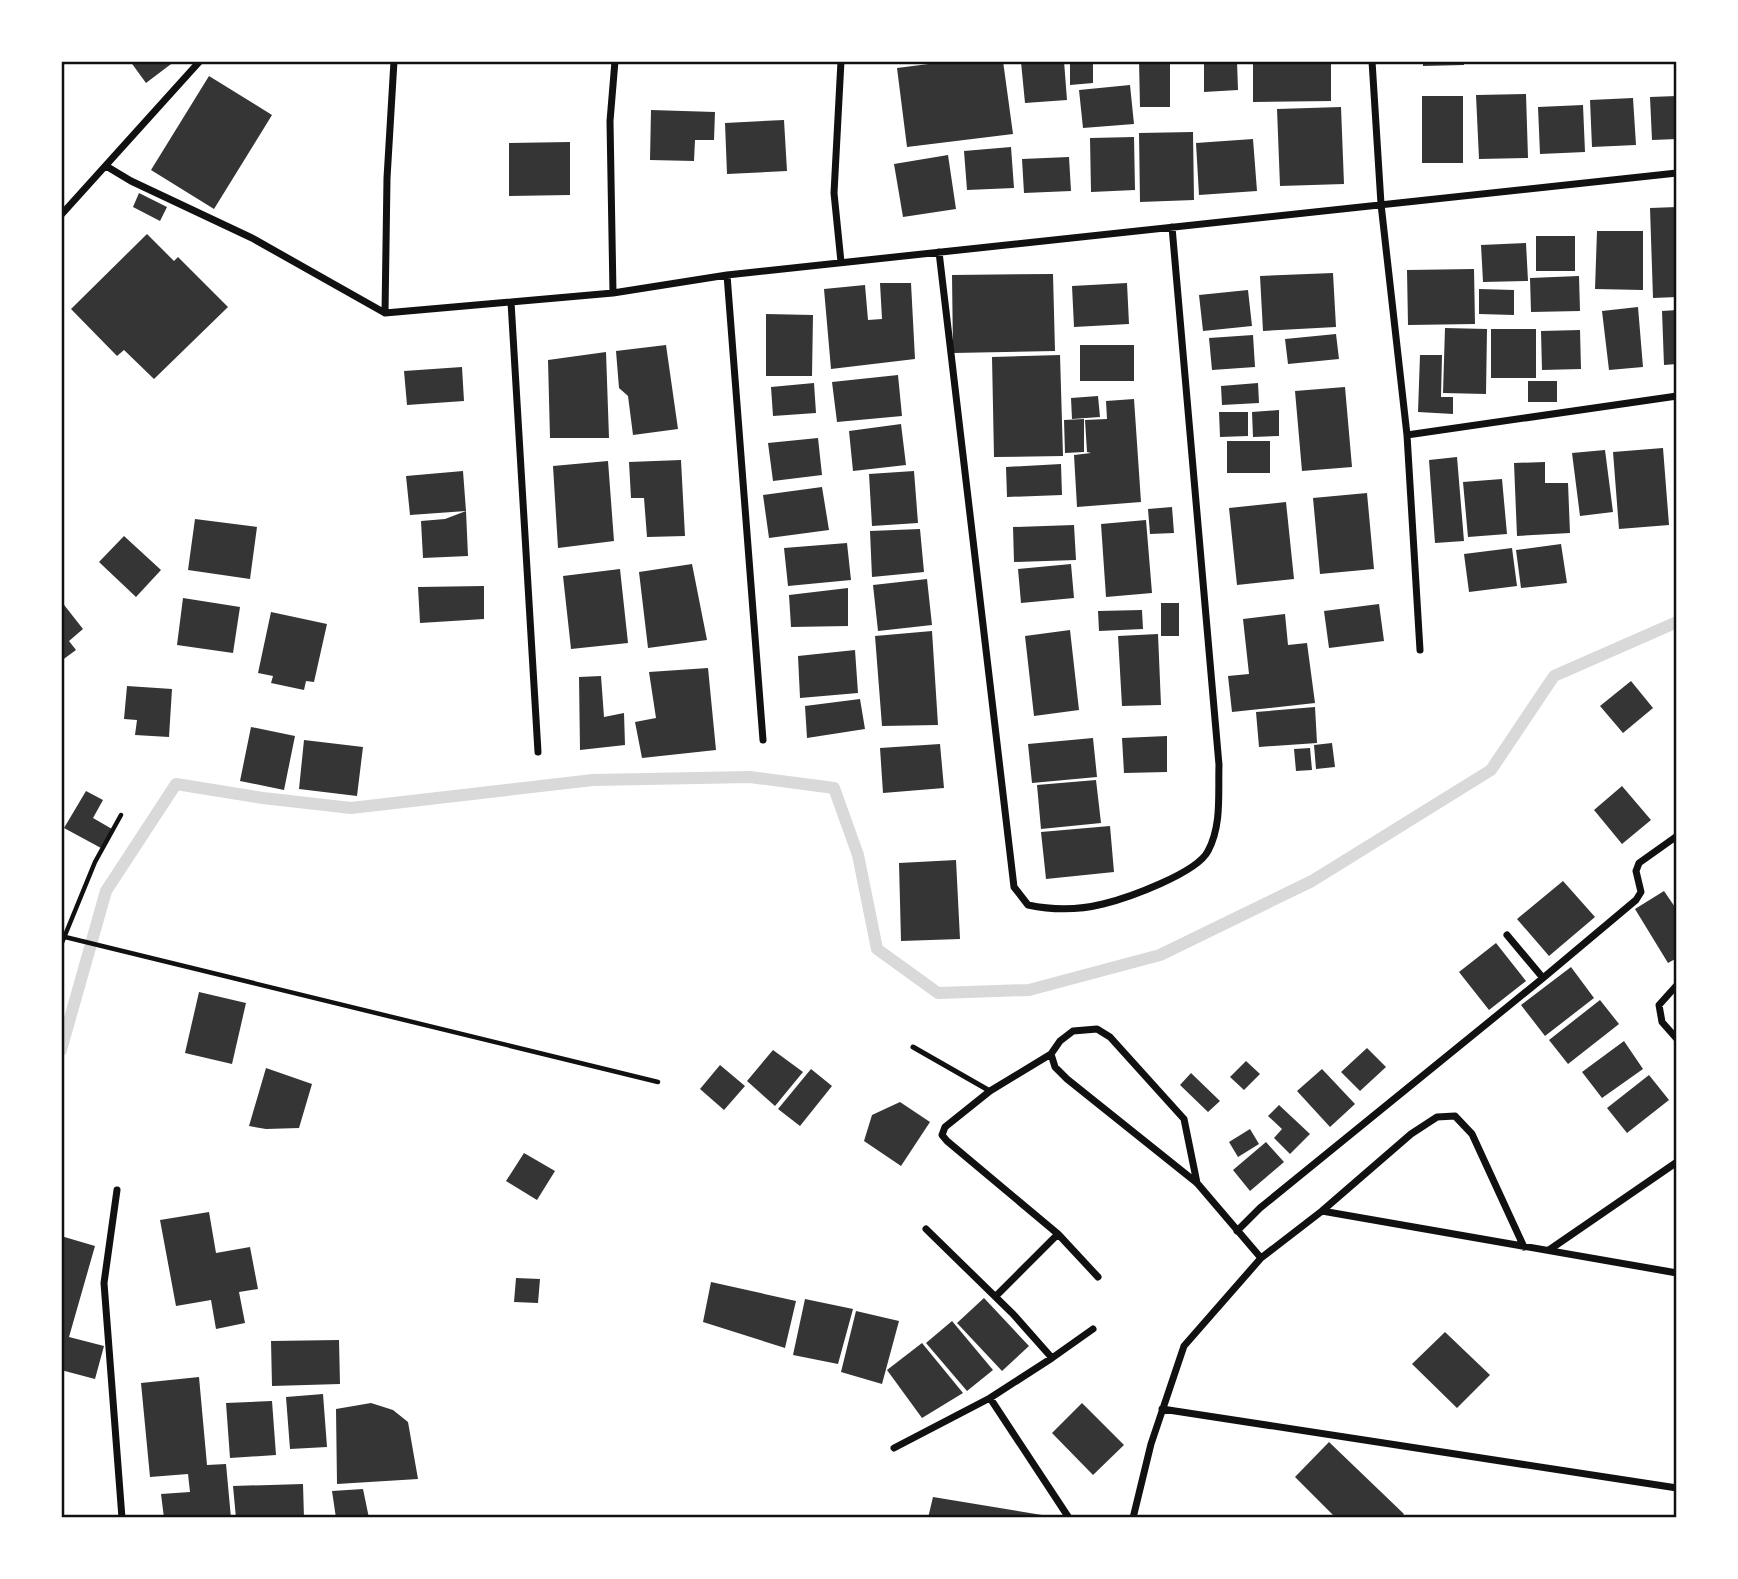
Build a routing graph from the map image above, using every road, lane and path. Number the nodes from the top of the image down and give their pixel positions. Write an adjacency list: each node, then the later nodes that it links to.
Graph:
1 (200, 61): 6 (street)
2 (394, 61): 16 (street)
3 (615, 61): 14 (street)
4 (841, 61): 12 (street)
5 (1372, 61): 8 (street)
6 (106, 166): 9 (street); 16 (street)
7 (1677, 173): 8 (street)
8 (1381, 204): 10 (street); 18 (street)
9 (61, 215)
10 (1172, 227): 11 (street); 11 (street)
11 (939, 252): 12 (street)
12 (841, 262): 13 (street)
13 (727, 275): 14 (street); 20 (street)
14 (613, 293): 15 (street)
15 (511, 302): 16 (street); 21 (street)
16 (385, 313)
17 (1677, 397): 18 (street)
18 (1407, 435): 19 (street)
19 (1420, 650)
20 (763, 740)
21 (538, 752)
22 (121, 814): 25 (path)
23 (1677, 836): 27 (street)
24 (1507, 935): 27 (street)
25 (62, 937): 26 (path); 32 (path)
26 (61, 945)
27 (1543, 978): 39 (street)
28 (1677, 985): 29 (street)
29 (1677, 1039)
30 (913, 1047): 33 (lane)
31 (1051, 1054): 33 (street); 35 (street); 35 (street)
32 (659, 1082)
33 (990, 1091): 40 (street)
34 (1677, 1162): 42 (street)
35 (1197, 1183): 39 (street)
36 (117, 1190): 53 (street)
37 (1322, 1211): 41 (street); 41 (street); 43 (street)
38 (926, 1229): 46 (street)
39 (1237, 1231): 43 (street)
40 (1058, 1234): 45 (street); 46 (street)
41 (1524, 1247): 42 (street)
42 (1549, 1250): 44 (street)
43 (1261, 1258): 50 (street)
44 (1677, 1273)
45 (1098, 1277)
46 (996, 1296): 48 (street)
47 (1093, 1329): 48 (street)
48 (1052, 1358): 49 (street)
49 (990, 1398): 51 (street); 54 (street)
50 (1162, 1409): 52 (street); 55 (street)
51 (894, 1448)
52 (1677, 1488)
53 (122, 1518)
54 (1069, 1518)
55 (1133, 1518)

